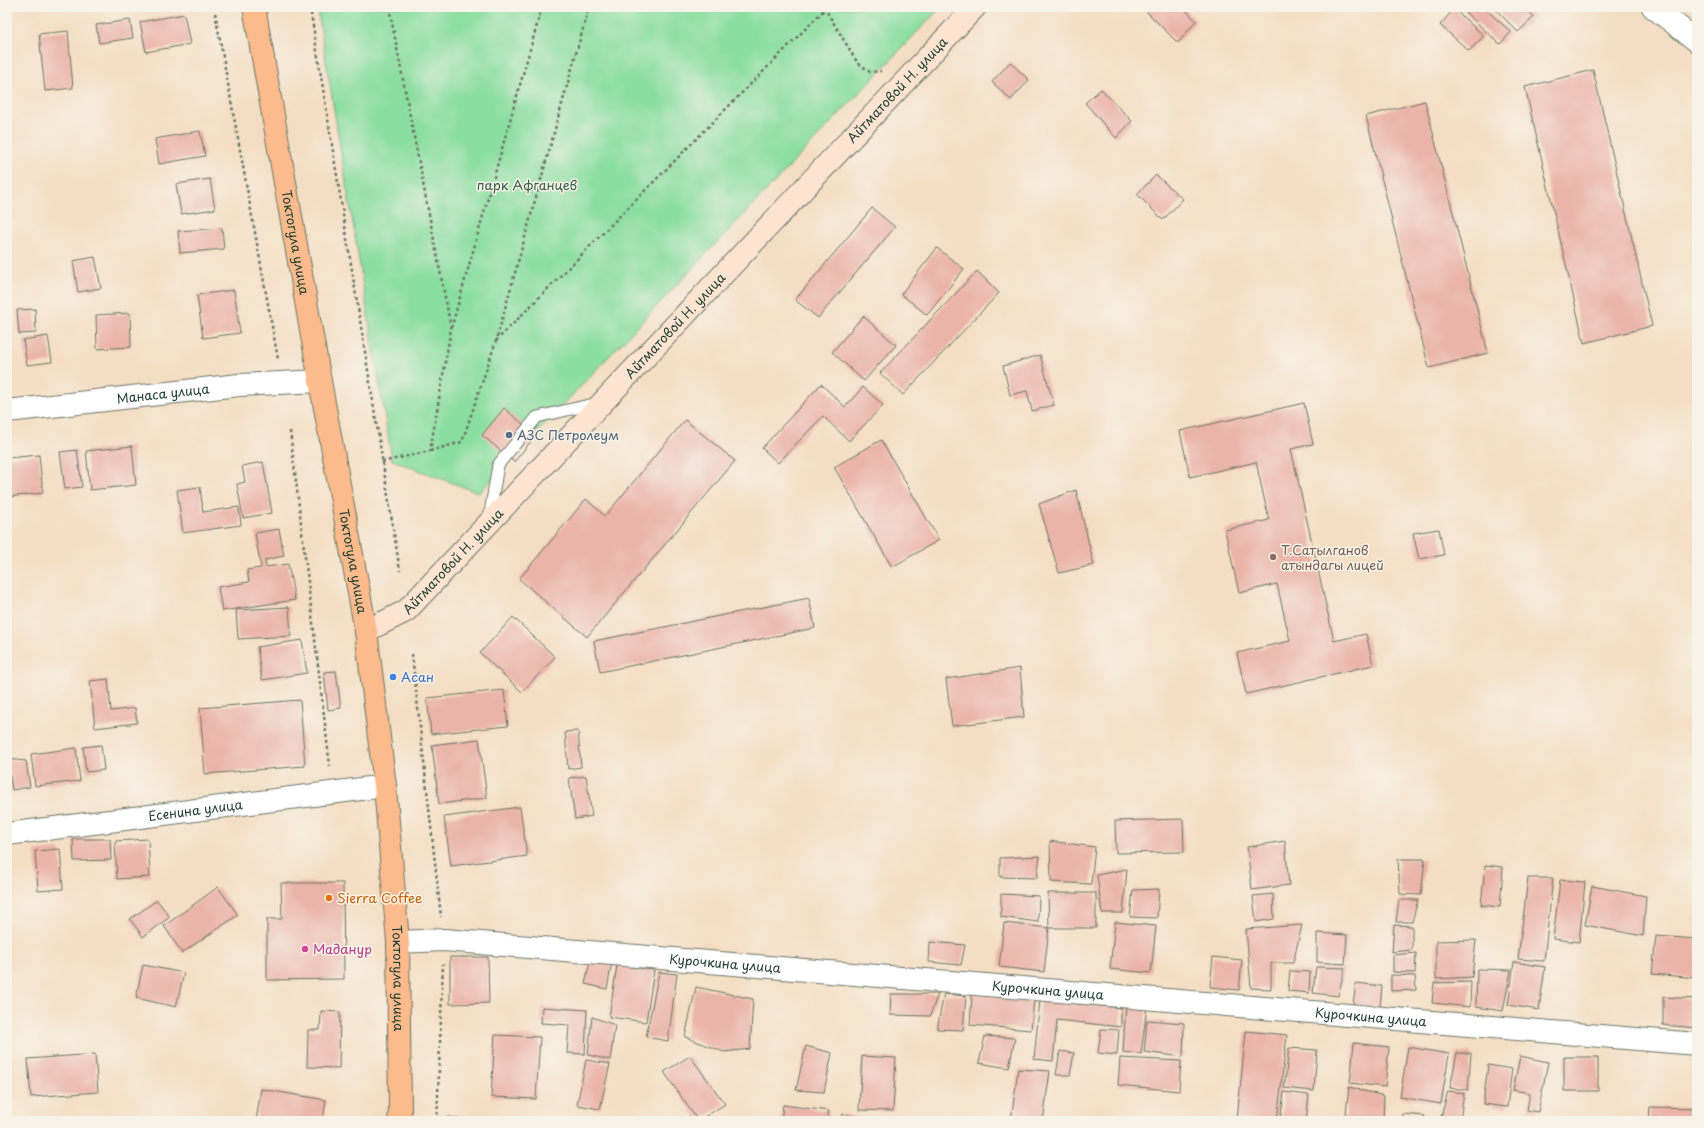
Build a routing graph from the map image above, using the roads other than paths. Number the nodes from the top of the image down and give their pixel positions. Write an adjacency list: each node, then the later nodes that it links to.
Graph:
1 (254, 7): 5 (highway, Токтогула улица)
2 (975, 7): 6 (main road, Айтматовой Н. улица)
3 (1653, 7): 4 (street)
4 (1697, 41)
5 (320, 381): 7 (street, Манаса улица); 9 (highway, Токтогула улица)
6 (603, 402): 8 (main road, Айтматовой Н. улица); 8 (lane)
7 (7, 411)
8 (488, 524): 9 (main road, Айтматовой Н. улица)
9 (366, 631): 10 (highway, Токтогула улица)
10 (385, 786): 11 (street, Есенина улица); 12 (highway, Токтогула улица)
11 (7, 834)
12 (398, 942): 13 (street, Курочкина улица); 14 (highway, Токтогула улица)
13 (1697, 1044)
14 (399, 1121)

